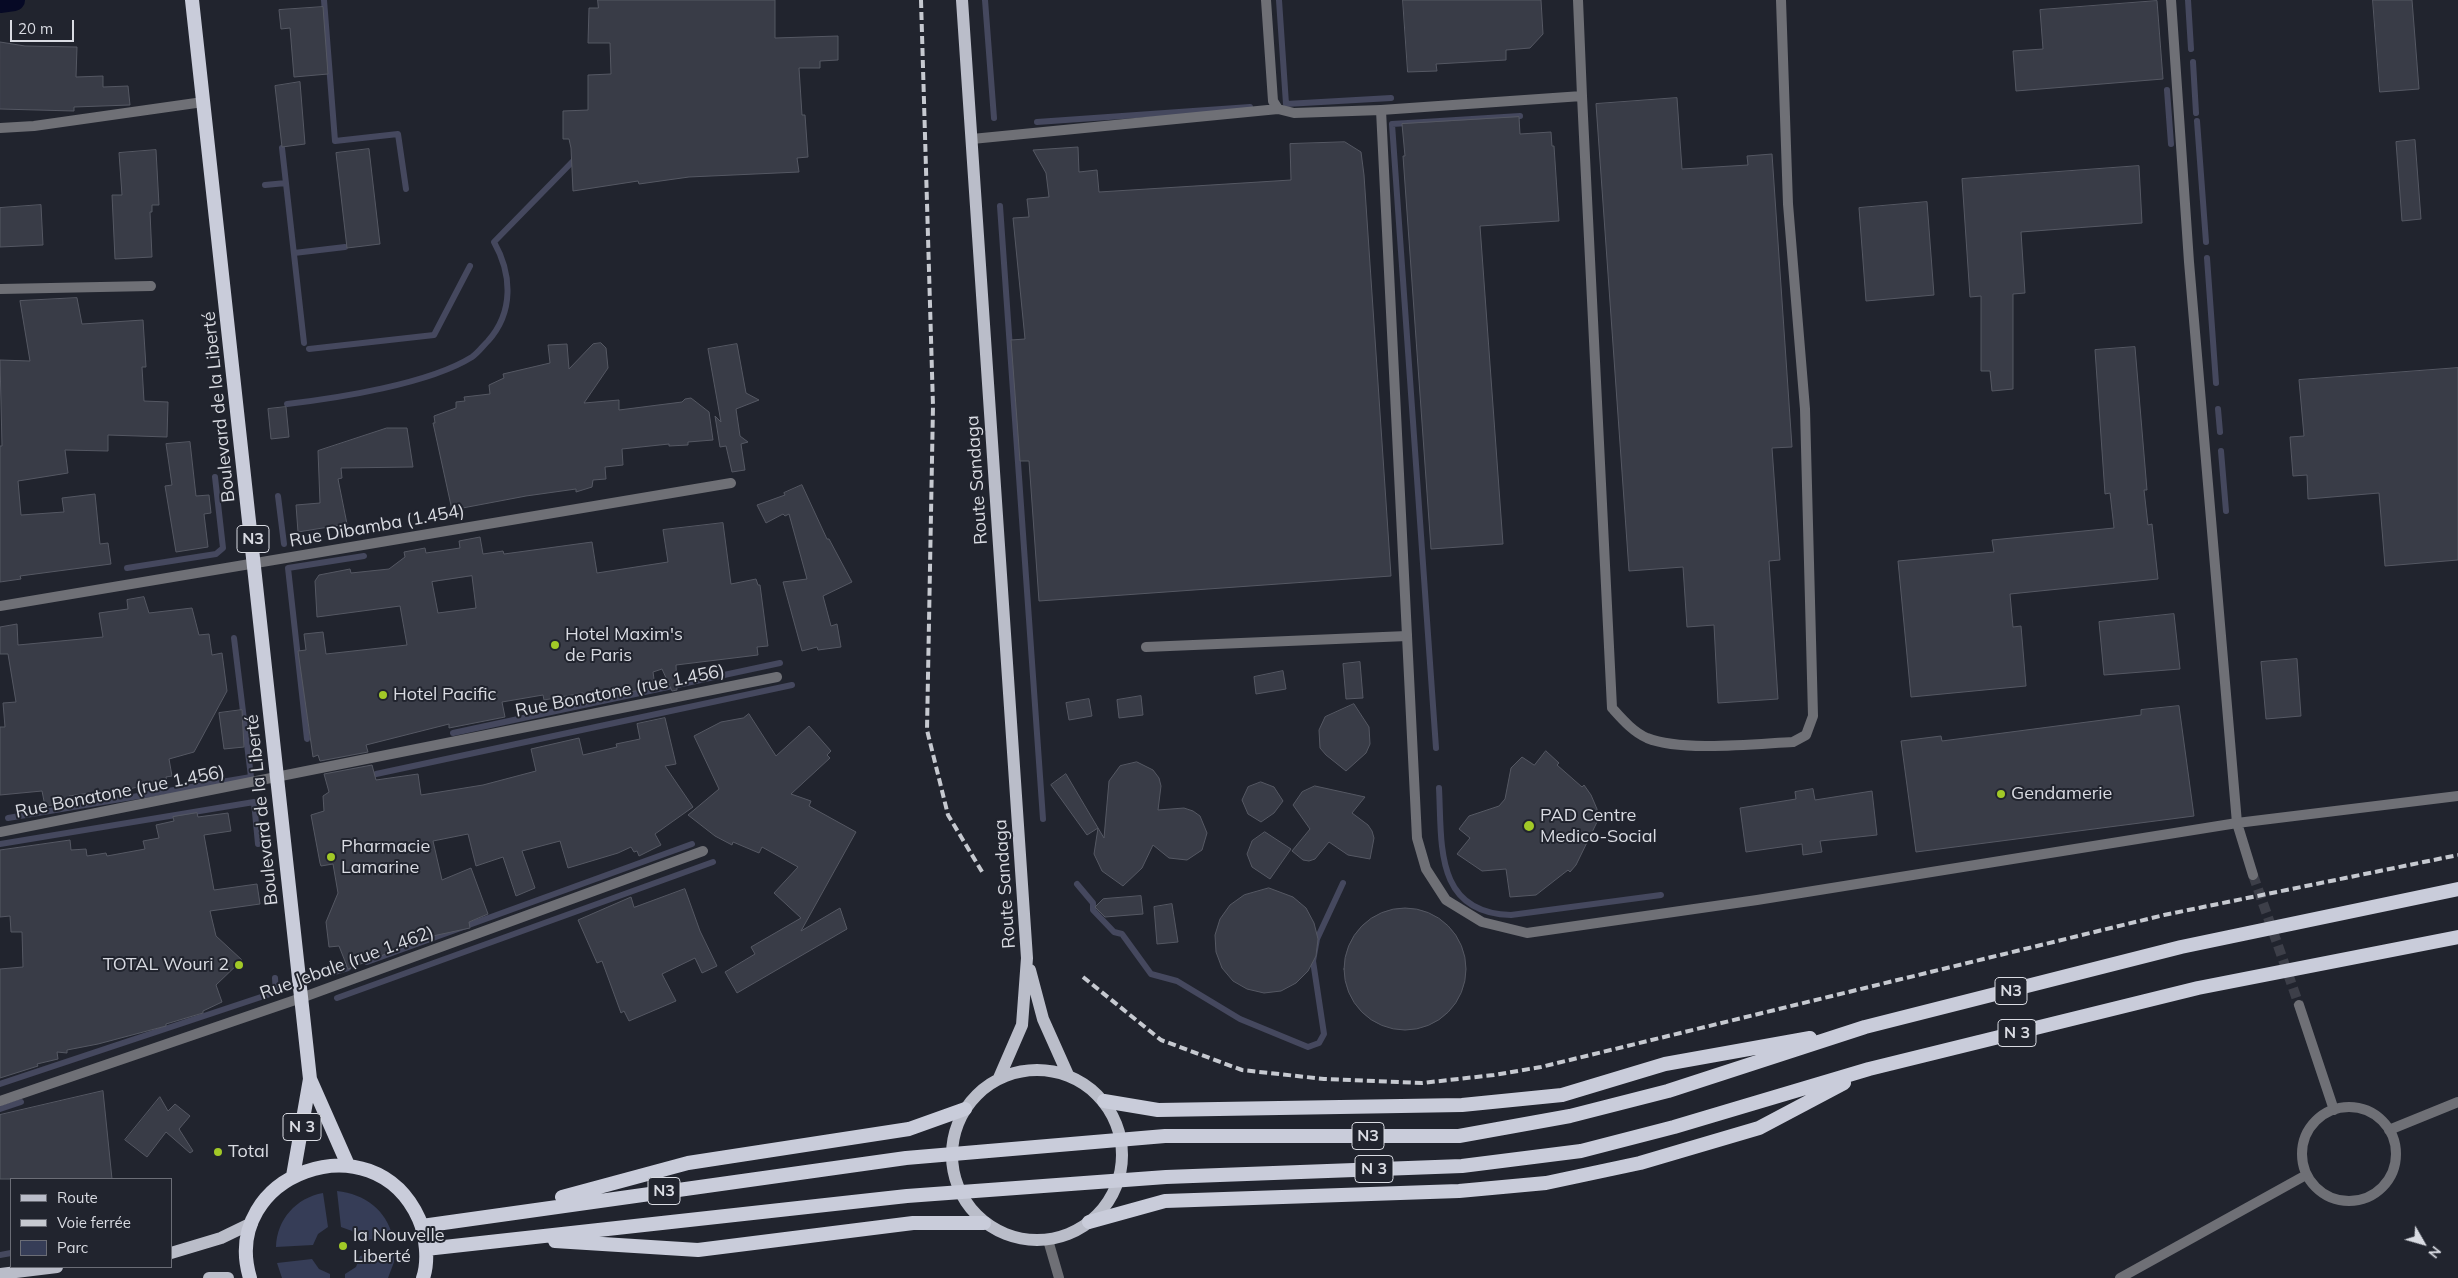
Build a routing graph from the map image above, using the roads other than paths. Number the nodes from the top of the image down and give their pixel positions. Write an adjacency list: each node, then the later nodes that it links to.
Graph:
1 (192, 0): 8 (highway, Boulevard de la Liberté / N3)
2 (962, 0): 12 (main road, Route Sandaga)
3 (1266, 0): 9 (street)
4 (1578, 0): 7 (street)
5 (1781, 0): 7 (street)
6 (2171, 0): 23 (street)
7 (1582, 96): 10 (street)
8 (203, 102): 11 (street); 16 (highway, Boulevard de la Liberté / N3)
9 (1278, 109): 10 (street); 12 (street)
10 (1381, 110): 18 (street)
11 (0, 128)
12 (972, 139): 29 (main road, Route Sandaga)
13 (151, 286): 14 (street)
14 (0, 289)
15 (731, 483): 16 (street, Rue Dibamba (1.454))
16 (256, 563): 17 (street, Rue Dibamba (1.454)); 21 (highway, Boulevard de la Liberté / N3)
17 (0, 606)
18 (1407, 636): 19 (street); 23 (street)
19 (1146, 647)
20 (777, 677): 21 (street, Rue Bonatone (rue 1.456))
21 (277, 778): 24 (street, Rue Bonatone (rue 1.456)); 30 (highway, Boulevard de la Liberté / N3)
22 (2458, 796): 23 (street)
23 (2237, 823): 26 (street)
24 (0, 832)
25 (703, 851): 30 (street, Rue Jebale (rue 1.462))
26 (2253, 875)
27 (2458, 889): 32 (highway, N3)
28 (2458, 937): 33 (highway, N 3)
29 (1027, 958): 34 (main road); 35 (main road)
30 (301, 998): 36 (highway, Boulevard de la Liberté / N3); 37 (street, Rue Jebale (rue 1.462))
31 (2299, 1005): 41 (street)
32 (1865, 1028): 38 (highway); 46 (highway, N3)
33 (1869, 1069): 47 (highway); 51 (highway, N 3)
34 (1068, 1075): 35 (main road); 38 (main road)
35 (999, 1078): 40 (main road)
36 (310, 1079): 43 (highway, Boulevard de la Liberté / N 3); 45 (highway, Boulevard de la Liberté / N 3)
37 (0, 1101)
38 (1104, 1101): 47 (main road)
39 (2458, 1102): 42 (street)
40 (966, 1108): 46 (highway); 49 (main road)
41 (2334, 1110): 42 (street); 44 (street)
42 (2389, 1130): 44 (street)
43 (348, 1165): 45 (highway); 50 (highway)
44 (2306, 1175): 62 (street)
45 (293, 1176): 48 (highway)
46 (509, 1212): 50 (highway, N3)
47 (1089, 1222): 52 (main road)
48 (252, 1223): 54 (main road); 59 (highway)
49 (984, 1223): 51 (highway); 52 (main road)
50 (422, 1226): 53 (highway)
51 (517, 1239): 53 (highway)
52 (1048, 1240): 61 (street)
53 (426, 1249): 60 (highway)
54 (172, 1252)
55 (50, 1268): 56 (main road)
56 (0, 1274)
57 (208, 1278): 58 (main road)
58 (228, 1278)
59 (250, 1278)
60 (423, 1278)
61 (1059, 1278)
62 (2120, 1278)

